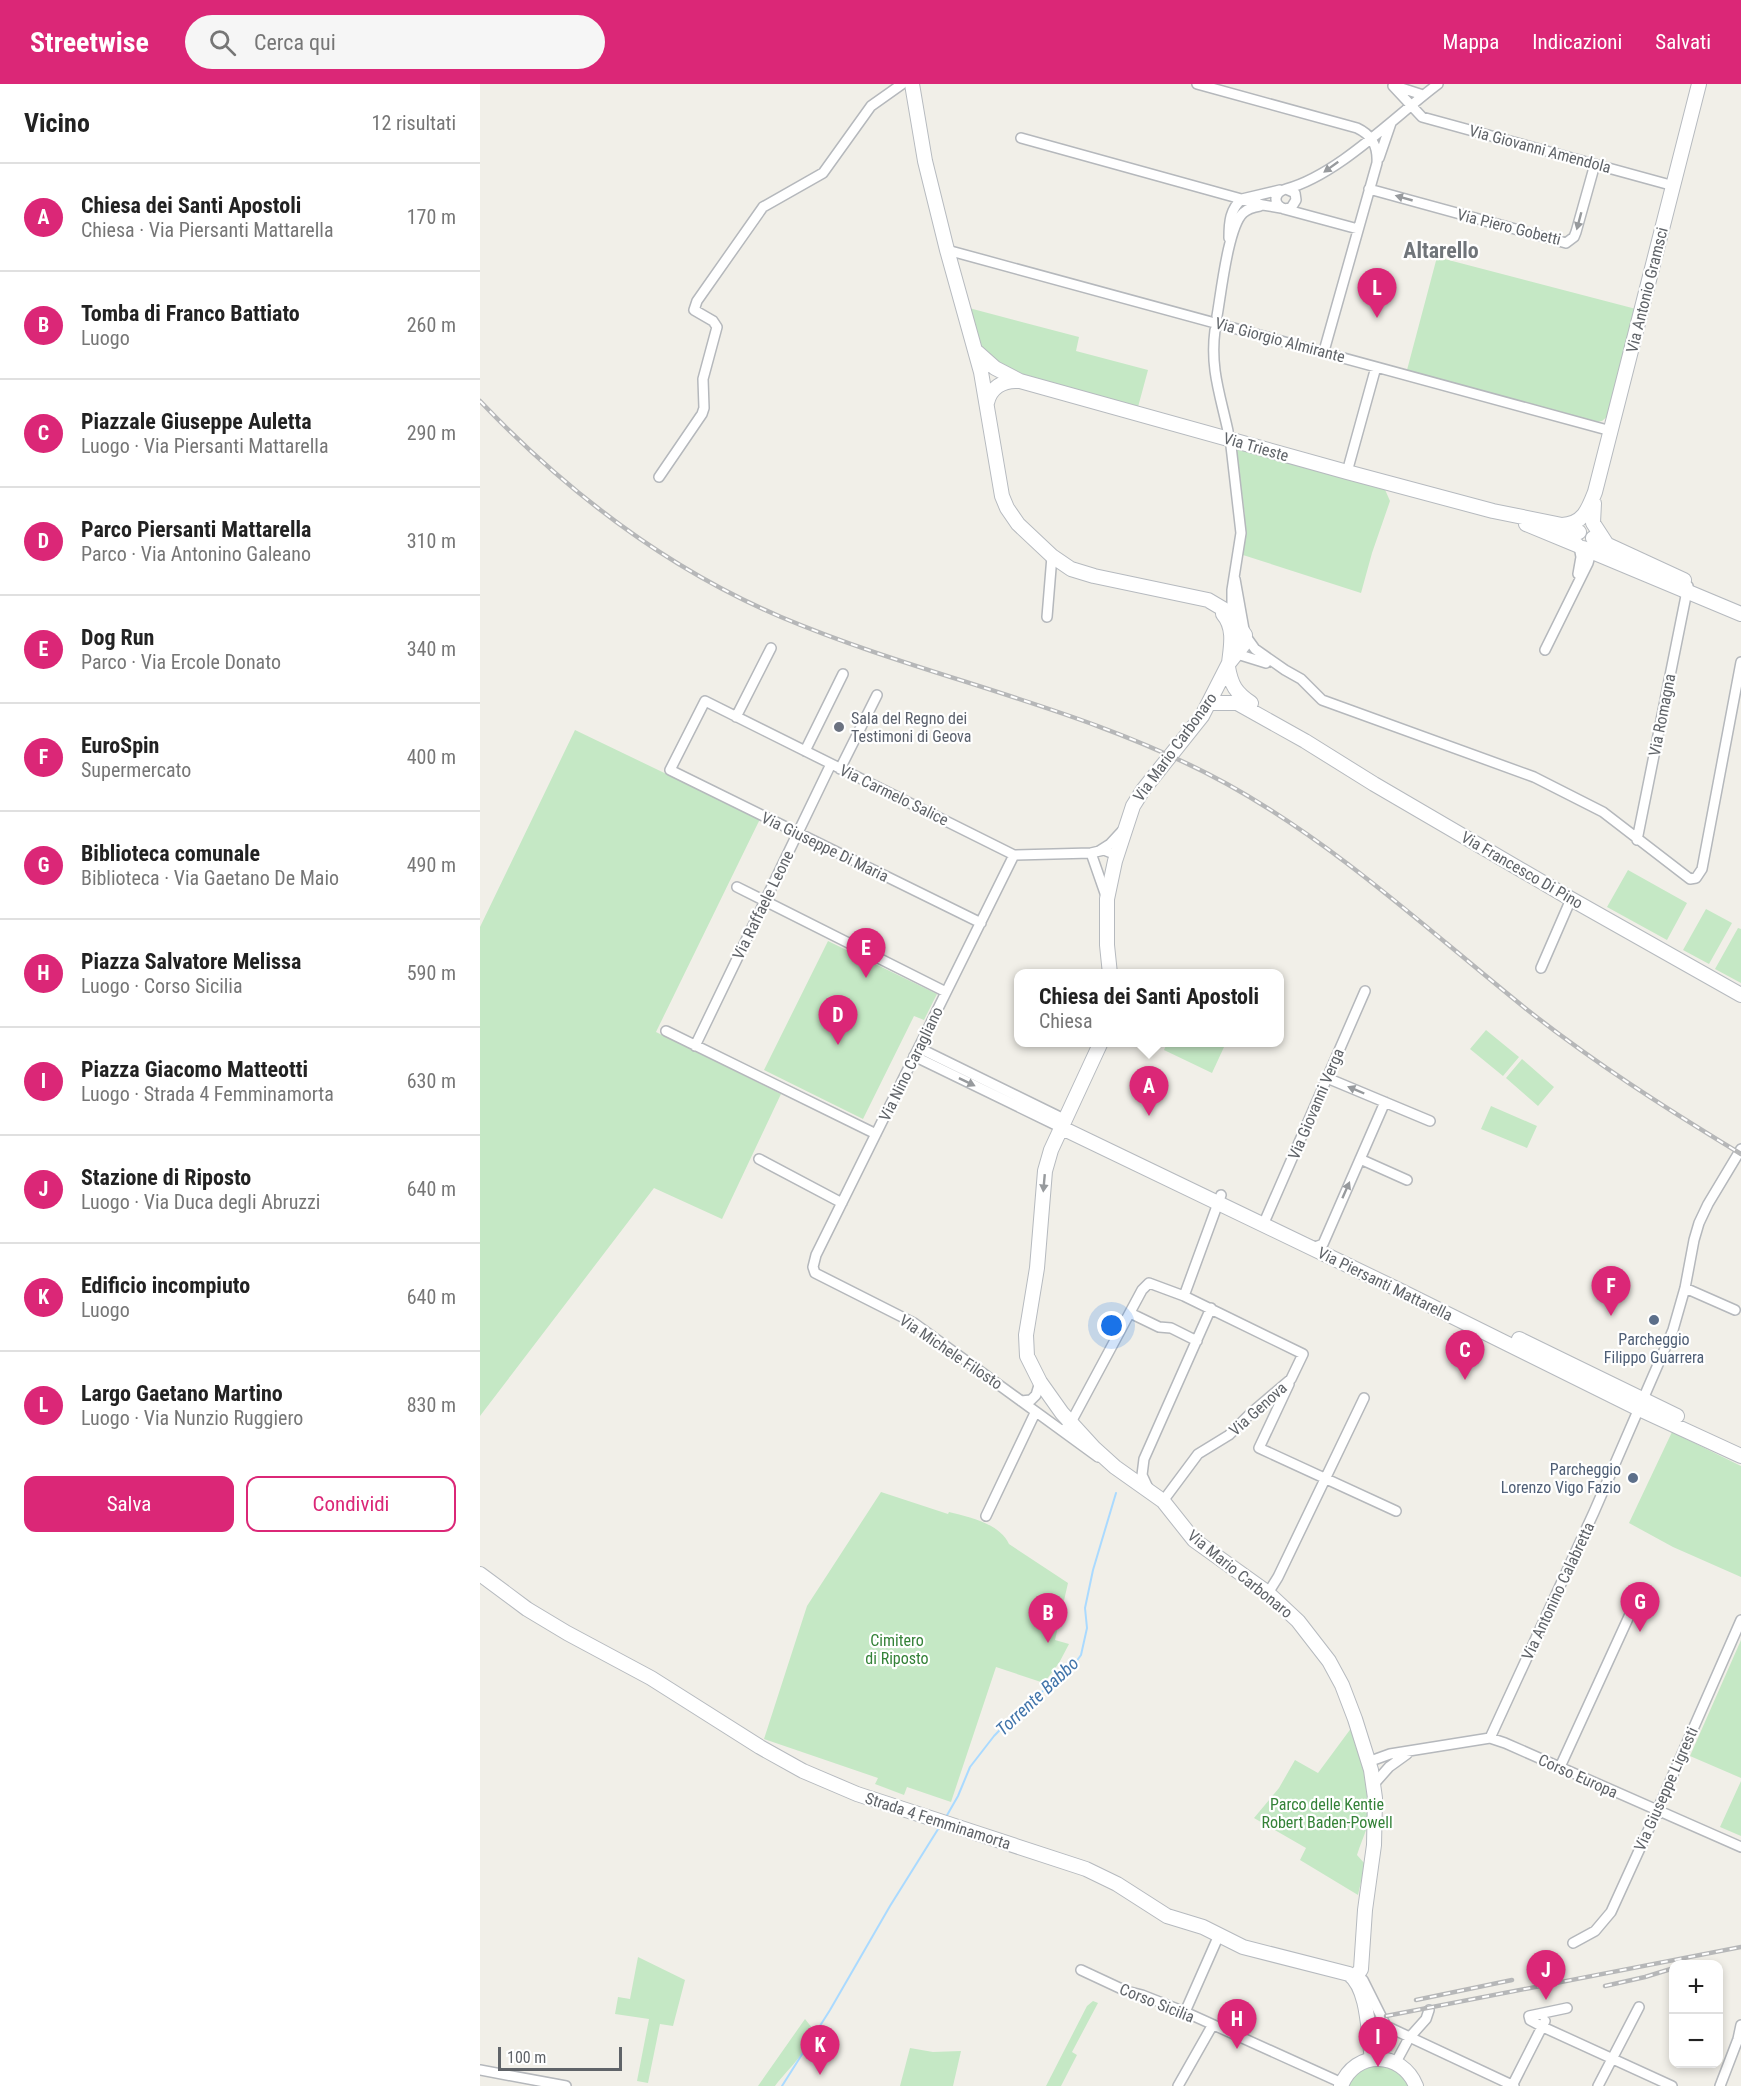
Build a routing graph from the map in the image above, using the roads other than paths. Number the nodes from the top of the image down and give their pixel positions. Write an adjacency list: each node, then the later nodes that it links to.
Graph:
1 (902, 84): 37 (street)
2 (912, 84): 24 (street)
3 (1197, 84): 11 (street)
4 (1438, 84): 7 (street)
5 (1390, 85): 7 (street); 8 (street, Via Giovanni Amendola)
6 (1698, 85): 14 (street, Via Antonio Gramsci)
7 (1423, 95): 8 (street)
8 (1411, 106): 9 (street); 13 (street, Via Giovanni Amendola)
9 (1391, 121): 11 (street); 12 (street)
10 (1021, 138): 17 (street)
11 (1371, 138): 12 (street); 15 (street, one-way to 15)
12 (1377, 163): 16 (street)
13 (1595, 164): 14 (street, Via Giovanni Amendola); 16 (street, Via Piero Gobetti, one-way to 16)
14 (1674, 186): 34 (street, Via Antonio Gramsci)
15 (1284, 189): 18 (street); 20 (street); 20 (street)
16 (1369, 189): 22 (street)
17 (1215, 191): 18 (street); 21 (street)
18 (1242, 199): 19 (street); 21 (street)
19 (1263, 205): 20 (street); 23 (street)
20 (1282, 209): 22 (street)
21 (1229, 220): 23 (street)
22 (1358, 229): 28 (street)
23 (1230, 245): 25 (street)
24 (947, 250): 27 (street); 28 (street, Via Giorgio Almirante)
25 (1217, 316)
26 (1215, 330): 33 (street)
27 (974, 348): 30 (street); 31 (street, Via Trieste)
28 (1324, 351): 29 (street, Via Giorgio Almirante)
29 (1376, 367): 34 (street, Via Giorgio Almirante); 36 (street)
30 (982, 376): 31 (street); 32 (street)
31 (1004, 378): 32 (street); 36 (street, Via Trieste)
32 (987, 403): 40 (street)
33 (1228, 431)
34 (1611, 431): 39 (street, Via Antonio Gramsci)
35 (1231, 446): 41 (street)
36 (1347, 472): 38 (street, Via Trieste)
37 (659, 477)
38 (1493, 511): 39 (street); 39 (street)
39 (1586, 537): 42 (street); 42 (street); 43 (street); 43 (street)
40 (1052, 556): 45 (street); 49 (street)
41 (1235, 579): 44 (street); 50 (street)
42 (1575, 586): 52 (street)
43 (1687, 586): 46 (street); 47 (street); 68 (street, Via Romagna)
44 (1232, 590): 45 (street); 48 (street)
45 (1202, 598): 48 (street)
46 (1741, 605)
47 (1741, 614)
48 (1229, 616): 50 (street); 53 (street)
49 (1047, 617)
50 (1245, 635): 53 (street, Via Mario Carbonaro); 55 (street)
51 (771, 648): 61 (street)
52 (1545, 650)
53 (1232, 657): 55 (street); 57 (street, Via Mario Carbonaro); 59 (street)
54 (1741, 662): 68 (street)
55 (1285, 670): 68 (street)
56 (843, 674): 62 (street)
57 (1218, 687): 59 (street, Via Francesco Di Pino); 60 (street, Via Mario Carbonaro)
58 (877, 695): 64 (street)
59 (1234, 697): 60 (street); 74 (street, Via Francesco Di Pino)
60 (1209, 703): 66 (street, Via Mario Carbonaro)
61 (736, 717): 62 (street, Via Carmelo Salice); 65 (street, Via Carmelo Salice)
62 (805, 751): 63 (street, Via Carmelo Salice)
63 (831, 764): 64 (street, Via Carmelo Salice); 67 (street, Via Raffaele Leone)
64 (840, 769): 70 (street, Via Carmelo Salice)
65 (670, 770): 67 (street, Via Giuseppe Di Maria)
66 (1125, 827): 69 (street); 71 (street, Via Mario Carbonaro)
67 (797, 833): 75 (street, Via Raffaele Leone); 76 (street, Via Giuseppe Di Maria)
68 (1637, 840)
69 (1094, 854): 70 (street, Via Carmelo Salice); 71 (street); 71 (street); 73 (street)
70 (1014, 855): 76 (street, Via Nino Caragliano)
71 (1116, 859): 73 (street, Via Mario Carbonaro)
72 (737, 887): 75 (street)
73 (1107, 899): 78 (street, Via Mario Carbonaro)
74 (1571, 899): 77 (street); 81 (street, Via Francesco Di Pino)
75 (765, 901): 80 (street); 83 (street, Via Raffaele Leone)
76 (981, 923): 80 (street, Via Nino Caragliano)
77 (1540, 968)
78 (1109, 969)
79 (1365, 991): 86 (street, Via Giovanni Verga)
80 (946, 992): 85 (street, Via Nino Caragliano)
81 (1741, 995)
82 (666, 1031): 83 (street)
83 (695, 1046): 90 (street)
84 (1099, 1047): 89 (street, Via Mario Carbonaro)
85 (917, 1052): 89 (street); 90 (street, Via Nino Caragliano)
86 (1327, 1078): 87 (street, one-way to 86); 97 (street, Via Giovanni Verga)
87 (1385, 1102): 88 (street); 93 (street)
88 (1430, 1121)
89 (1064, 1124): 95 (street, Via Piersanti Mattarella); 108 (street, Via Mario Carbonaro, one-way to 108)
90 (876, 1134): 96 (street, Via Nino Caragliano)
91 (1741, 1149): 101 (street, Via Antonino Calabretta)
92 (759, 1159): 96 (street)
93 (1360, 1159): 94 (street); 99 (street, one-way to 93)
94 (1407, 1180)
95 (1220, 1199): 97 (street, Via Piersanti Mattarella); 102 (street)
96 (842, 1203): 100 (street, Via Nino Caragliano)
97 (1265, 1221): 98 (street, Via Piersanti Mattarella); 99 (street, Via Piersanti Mattarella)
98 (1301, 1244): 99 (street); 111 (street, Via Piersanti Mattarella)
99 (1323, 1244): 111 (street, Via Piersanti Mattarella)
100 (815, 1273): 110 (street, Via Michele Filosto)
101 (1685, 1288): 104 (street); 111 (street, Via Antonino Calabretta)
102 (1184, 1296): 103 (street, Via Genova); 105 (street, Via Genova)
103 (1211, 1308): 106 (street); 107 (street, Via Genova)
104 (1736, 1310)
105 (1130, 1313): 106 (street); 113 (street)
106 (1197, 1341): 117 (street)
107 (1291, 1379): 116 (street); 118 (street, Via Genova)
108 (1040, 1382): 110 (street); 113 (street, Via Mario Carbonaro)
109 (1364, 1398): 116 (street)
110 (1021, 1401): 112 (street, Via Michele Filosto)
111 (1641, 1404): 114 (street, Via Piersanti Mattarella); 115 (street, Via Piersanti Mattarella); 125 (street, Via Antonino Calabretta)
112 (1035, 1413): 113 (street, Via Michele Filosto); 120 (street)
113 (1066, 1428): 117 (street, Via Mario Carbonaro)
114 (1741, 1447)
115 (1741, 1456)
116 (1326, 1479): 119 (street); 122 (street)
117 (1149, 1489): 118 (street, Via Mario Carbonaro)
118 (1163, 1501): 122 (street, Via Mario Carbonaro)
119 (1396, 1511)
120 (986, 1516)
121 (480, 1574): 132 (street, Strada 4 Femminamorta)
122 (1268, 1593): 127 (street, Via Mario Carbonaro)
123 (1636, 1601): 128 (street)
124 (1741, 1620): 130 (street, Via Giuseppe Ligresti)
125 (1490, 1738): 126 (street); 128 (street, Corso Europa)
126 (1409, 1752): 127 (street); 129 (street)
127 (1368, 1762): 129 (street, Via Mario Carbonaro)
128 (1560, 1767): 130 (street, Corso Europa)
129 (1374, 1784): 135 (street, Via Mario Carbonaro)
130 (1657, 1811): 131 (street, Corso Europa); 133 (street, Via Giuseppe Ligresti)
131 (1741, 1847)
132 (1219, 1935): 135 (street, Strada 4 Femminamorta); 140 (street)
133 (1573, 1943)
134 (1081, 1970): 140 (street, Corso Sicilia)
135 (1357, 1976): 143 (street); 145 (street)
136 (1639, 2007): 149 (street)
137 (1567, 2008): 139 (street)
138 (1429, 2010): 146 (street)
139 (1550, 2012): 144 (street); 144 (street)
140 (1185, 2013): 142 (street, Corso Sicilia)
141 (1741, 2025): 158 (street)
142 (1212, 2026): 151 (street, Corso Sicilia); 153 (street)
143 (1386, 2026): 145 (street); 146 (street)
144 (1543, 2027): 149 (street); 155 (street)
145 (1368, 2033): 147 (street)
146 (1409, 2038): 148 (street); 155 (street)
147 (1371, 2054): 148 (street); 151 (street)
148 (1398, 2058): 154 (street)
149 (1612, 2058): 156 (street); 157 (street)
150 (480, 2070): 152 (street)
151 (1339, 2083)
152 (566, 2086)
153 (1178, 2086)
154 (1416, 2086)
155 (1513, 2086)
156 (1598, 2086)
157 (1672, 2086)
158 (1720, 2086)

